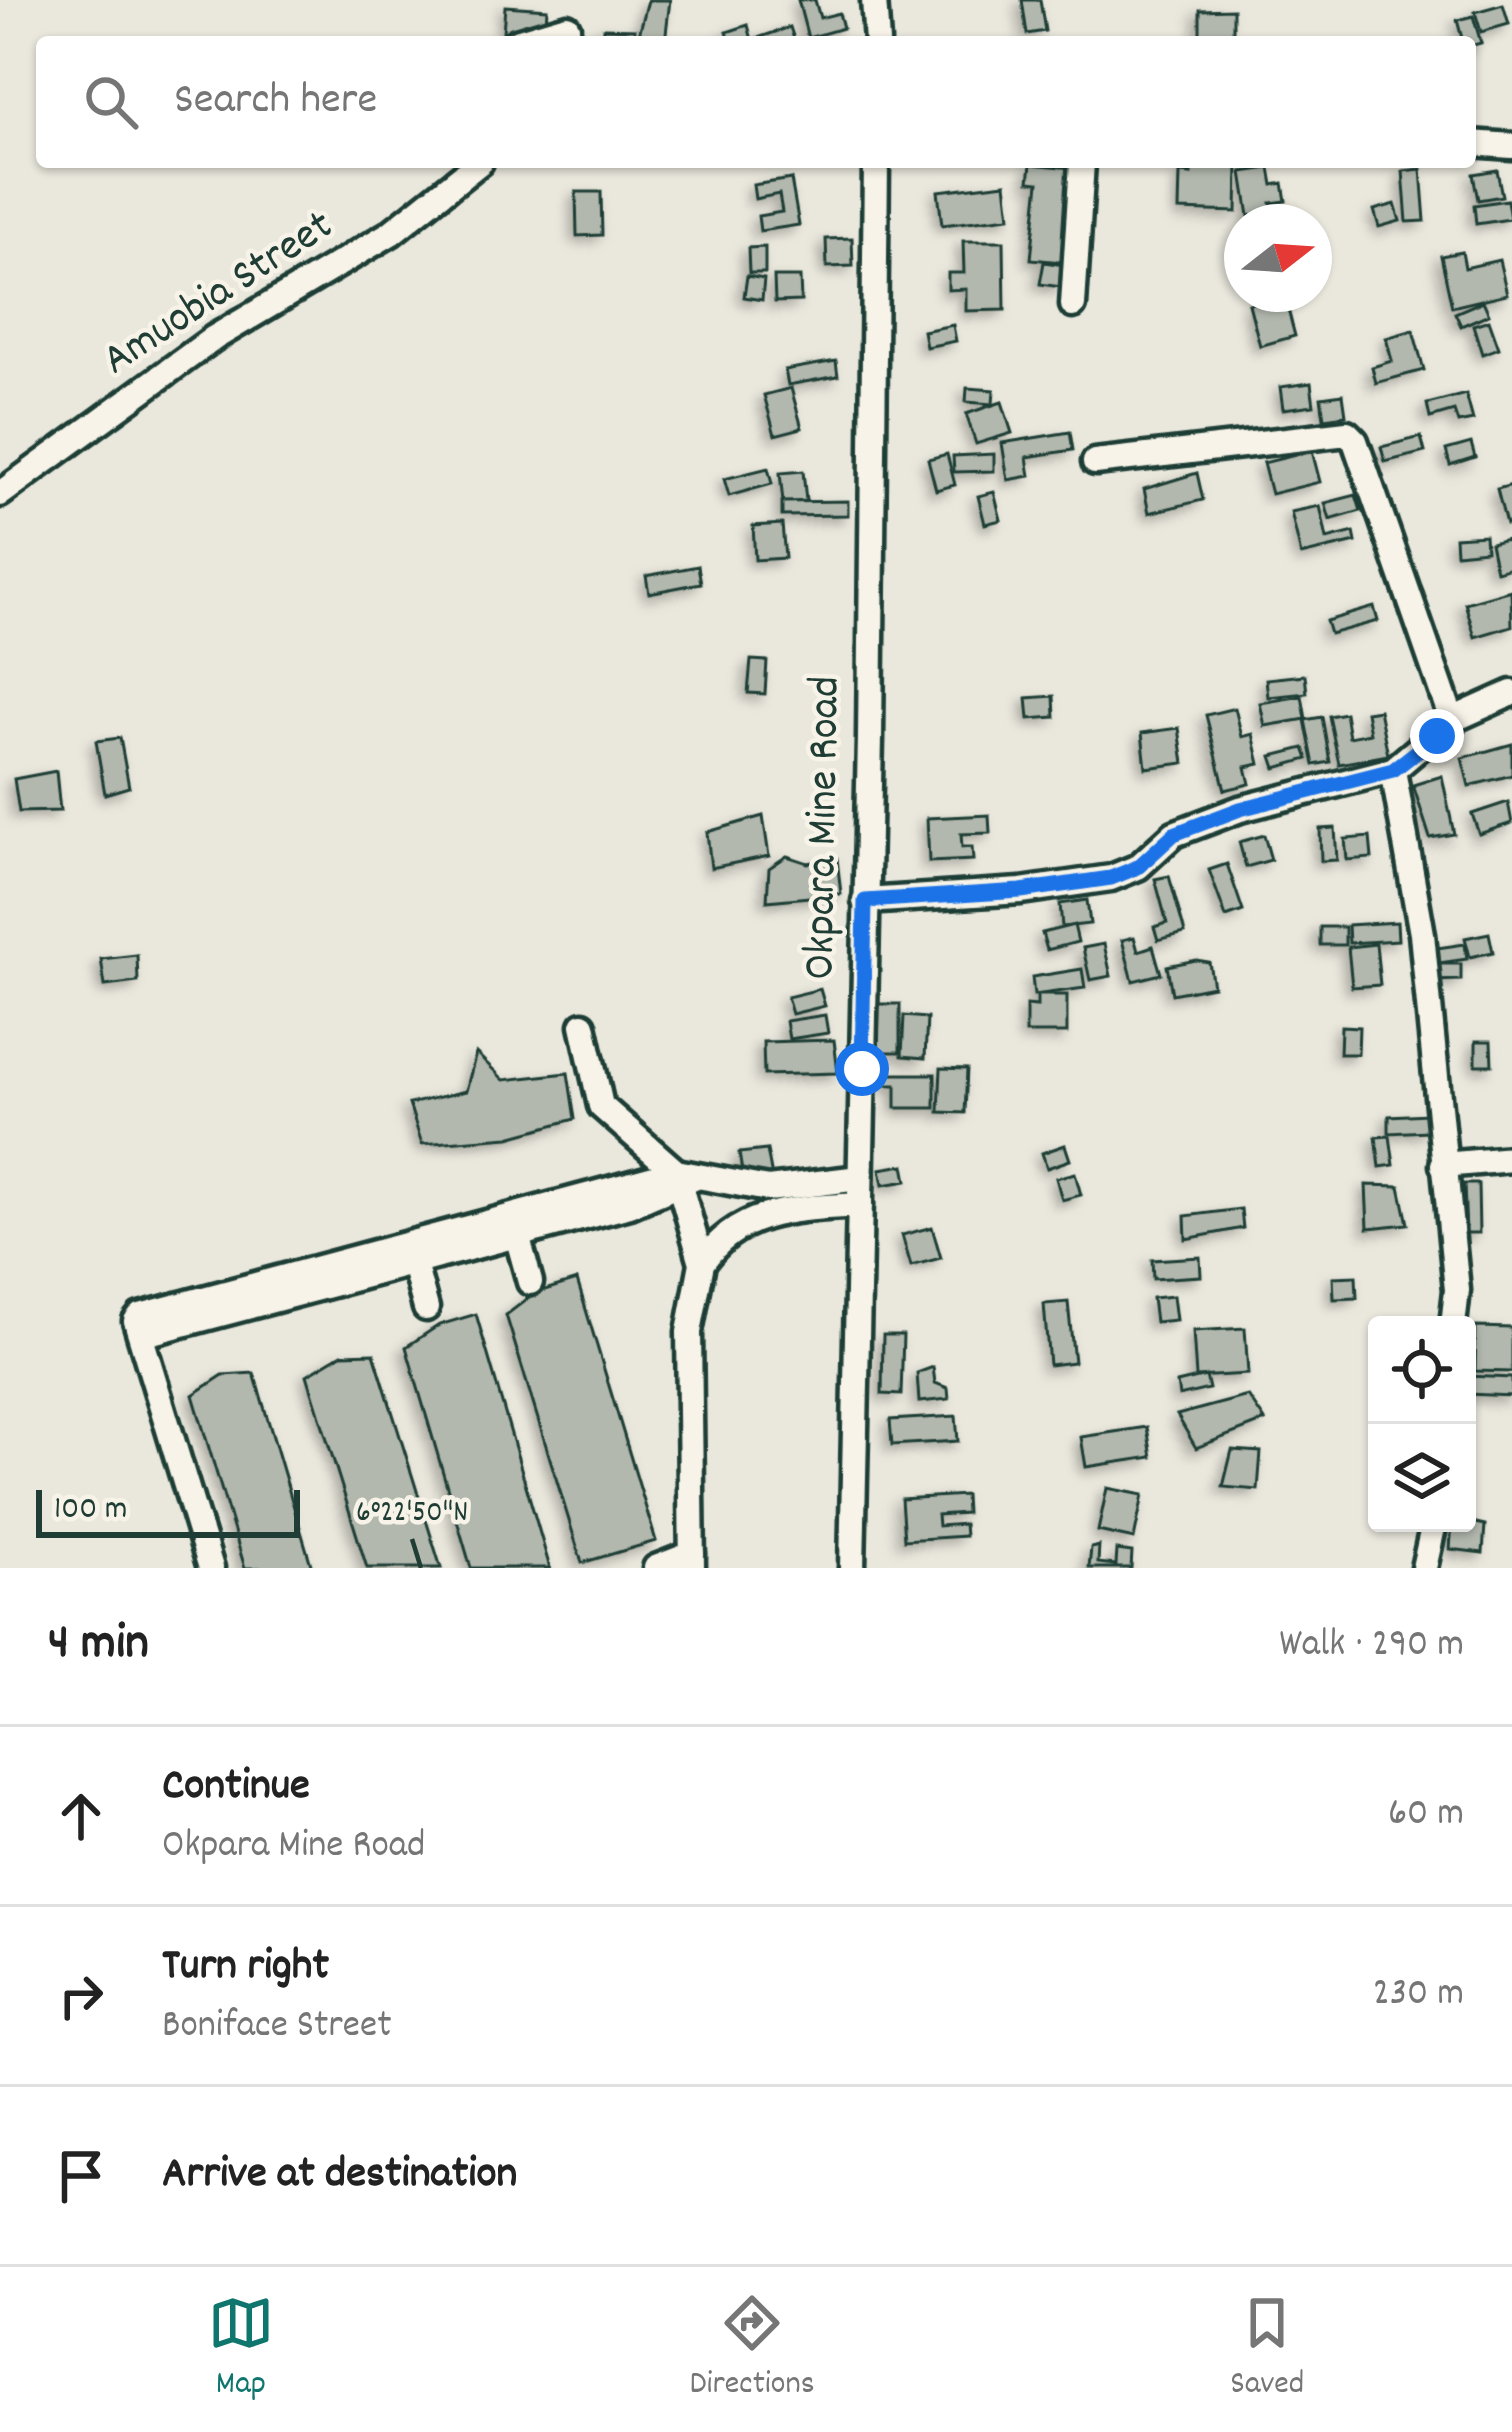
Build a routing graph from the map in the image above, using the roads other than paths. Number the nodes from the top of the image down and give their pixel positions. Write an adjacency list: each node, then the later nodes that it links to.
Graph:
1 (874, 0): 4 (street)
2 (567, 27): 3 (street)
3 (536, 36)
4 (877, 36)
5 (1476, 143): 6 (street)
6 (1512, 146)
7 (472, 168): 12 (street, Amuobia Street)
8 (876, 168): 16 (street, Okpara Mine Road)
9 (1082, 168): 10 (street)
10 (1073, 305)
11 (1095, 462): 14 (street)
12 (0, 494)
13 (1512, 693): 14 (street)
14 (1453, 720): 15 (street)
15 (1393, 770): 16 (street); 19 (street)
16 (865, 901): 21 (street, Okpara Mine Road)
17 (583, 1025): 20 (street)
18 (1512, 1159): 19 (street)
19 (1443, 1165): 28 (street)
20 (685, 1178): 21 (street); 23 (street); 25 (street)
21 (860, 1178): 22 (street, Okpara Mine Road)
22 (860, 1205): 25 (street); 33 (street, Okpara Mine Road)
23 (514, 1226): 24 (street); 26 (street)
24 (411, 1253): 27 (street); 31 (street)
25 (702, 1263): 30 (street)
26 (530, 1282)
27 (426, 1308)
28 (1454, 1316)
29 (1432, 1532): 34 (street)
30 (692, 1561): 32 (street)
31 (211, 1568)
32 (656, 1568)
33 (852, 1568)
34 (1424, 1568)

